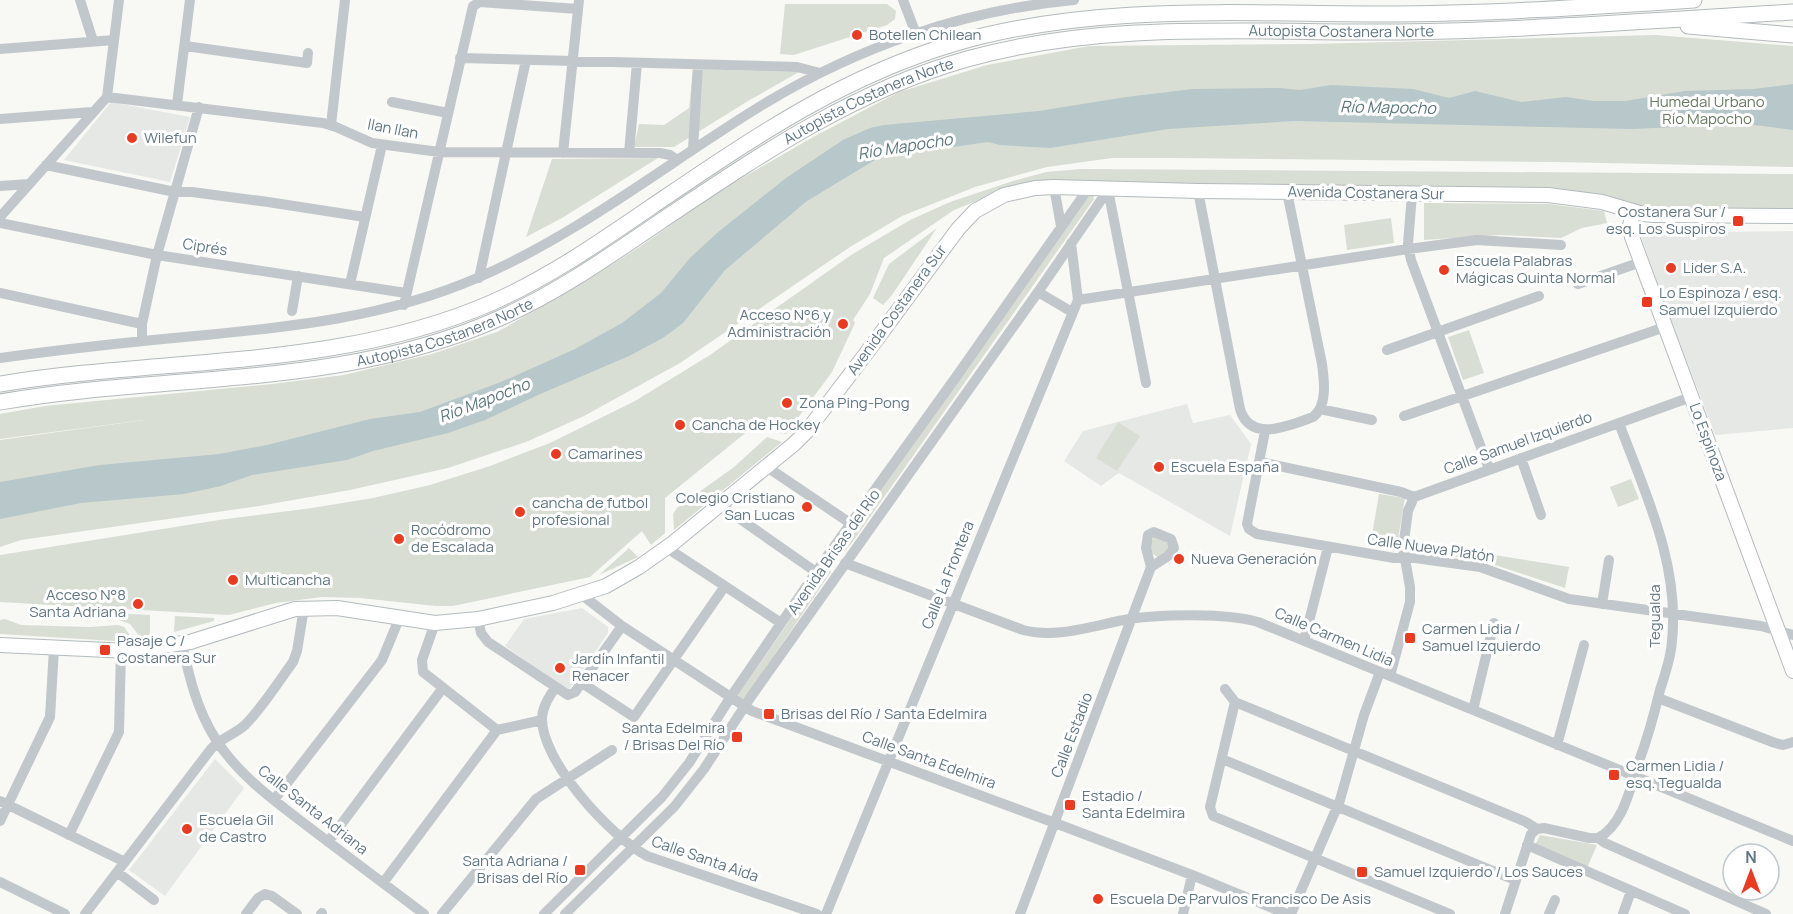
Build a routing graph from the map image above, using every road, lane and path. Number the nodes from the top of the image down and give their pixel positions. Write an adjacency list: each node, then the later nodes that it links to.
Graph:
1 (80, 0): 16 (street)
2 (119, 0): 15 (street)
3 (190, 0): 17 (street)
4 (345, 0): 33 (street)
5 (903, 0): 13 (street)
6 (1074, 0): 13 (street)
7 (1517, 0): 10 (highway)
8 (1694, 0): 10 (highway, Autopista Costanera Norte)
9 (579, 5): 20 (street); 22 (street)
10 (1457, 12): 84 (highway, Autopista Costanera Norte)
11 (1793, 12): 12 (highway, Autopista Costanera Norte)
12 (1631, 22): 14 (highway); 87 (highway, Autopista Costanera Norte)
13 (916, 34): 25 (street)
14 (1793, 35)
15 (114, 40): 16 (street); 26 (street)
16 (93, 41): 18 (street)
17 (185, 46): 19 (street); 28 (street)
18 (0, 49)
19 (308, 53)
20 (460, 58): 21 (street); 31 (street)
21 (525, 60): 22 (street); 37 (street)
22 (573, 62): 23 (street); 38 (street)
23 (637, 63): 24 (street); 39 (street)
24 (698, 64): 25 (street); 35 (street)
25 (820, 72): 35 (street)
26 (107, 97): 28 (street, Ilan Ilan); 30 (street)
27 (392, 102): 31 (street)
28 (177, 104): 29 (street, Ilan Ilan)
29 (199, 107): 33 (street, Ilan Ilan); 48 (street)
30 (92, 112): 32 (street); 41 (street)
31 (448, 113): 36 (street)
32 (0, 119)
33 (331, 125): 34 (street, Ilan Ilan)
34 (382, 145): 36 (street, Ilan Ilan); 54 (street)
35 (693, 150): 40 (street)
36 (439, 152): 37 (street, Ilan Ilan); 71 (street)
37 (507, 153): 38 (street, Ilan Ilan); 64 (street)
38 (563, 153): 39 (street, Ilan Ilan)
39 (629, 153): 40 (street, Ilan Ilan)
40 (676, 160): 64 (street)
41 (46, 165): 42 (street); 48 (street)
42 (29, 184): 43 (street); 53 (street)
43 (0, 186)
44 (1054, 188): 45 (main road, Avenida Costanera Sur); 56 (street); 95 (main road, Avenida Costanera Sur)
45 (1088, 189): 46 (main road, Avenida Costanera Sur); 56 (street, Avenida Brisas del Río)
46 (1108, 190): 47 (main road, Avenida Costanera Sur); 57 (street, Avenida Brisas del Río); 69 (street)
47 (1198, 191): 49 (main road, Avenida Costanera Sur); 65 (street)
48 (175, 192): 54 (street); 60 (street)
49 (1287, 192): 50 (main road, Avenida Costanera Sur); 62 (street)
50 (1412, 194): 51 (main road, Avenida Costanera Sur); 59 (street)
51 (1633, 211): 52 (main road, Avenida Costanera Sur); 61 (main road, Lo Espinoza)
52 (1793, 216)
53 (0, 217)
54 (365, 217): 66 (street)
55 (0, 223): 60 (street, Ciprés)
56 (1061, 226): 100 (street, Avenida Brisas del Río)
57 (1071, 243): 68 (street, Avenida Brisas del Río); 73 (street)
58 (1561, 244): 59 (street)
59 (1408, 249): 62 (street); 79 (street)
60 (158, 255): 63 (street, Ciprés); 77 (street)
61 (1641, 262): 67 (street); 78 (main road, Lo Espinoza)
62 (1302, 266): 65 (street); 88 (street)
63 (298, 276): 66 (street, Ciprés); 75 (street)
64 (479, 278): 74 (street)
65 (1216, 279): 69 (street); 92 (street)
66 (350, 284): 71 (street, Ciprés)
67 (1578, 284)
68 (1038, 292): 76 (street); 105 (street, Avenida Brisas del Río)
69 (1129, 292): 73 (street); 83 (street)
70 (0, 293): 77 (street)
71 (406, 293): 74 (street)
72 (1539, 296): 79 (street)
73 (1078, 300): 76 (street, Calle La Frontera)
74 (404, 305): 80 (street)
75 (292, 311)
76 (1072, 312): 110 (street, Calle La Frontera)
77 (142, 324): 80 (street)
78 (1665, 327): 85 (street); 86 (main road, Lo Espinoza)
79 (1437, 332): 81 (street); 85 (street)
80 (142, 341): 82 (street)
81 (1387, 350)
82 (0, 358)
83 (1146, 383)
84 (0, 384)
85 (1462, 397): 89 (street); 96 (street)
86 (1691, 397): 91 (street, Calle Samuel Izquierdo); 121 (main road, Lo Espinoza)
87 (0, 402)
88 (1320, 409): 90 (street); 92 (street)
89 (1404, 416)
90 (1372, 420)
91 (1619, 423): 93 (street, Calle Samuel Izquierdo); 113 (street, Tegualda)
92 (1265, 431): 94 (street, Calle Nueva Platón)
93 (1521, 458): 96 (street, Calle Samuel Izquierdo); 99 (street)
94 (1260, 462): 97 (street); 101 (street, Calle Nueva Platón)
95 (767, 467): 98 (main road, Avenida Costanera Sur); 100 (street)
96 (1489, 469): 97 (street, Calle Samuel Izquierdo)
97 (1414, 497): 103 (street)
98 (720, 505): 102 (main road, Avenida Costanera Sur); 107 (street)
99 (1541, 515)
100 (850, 524): 107 (street, Avenida Brisas del Río)
101 (1328, 547): 103 (street, Calle Nueva Platón); 123 (street)
102 (667, 548): 108 (street); 109 (main road, Avenida Costanera Sur)
103 (1404, 558): 111 (street, Calle Nueva Platón); 131 (street)
104 (1609, 560): 111 (street)
105 (845, 563): 110 (street, Calle Carmen Lidia); 139 (street, Avenida Brisas del Río)
106 (1151, 567): 115 (street, Calle Estadio)
107 (816, 572): 118 (street, Avenida Brisas del Río)
108 (725, 586): 118 (street); 129 (street)
109 (582, 595): 116 (main road, Avenida Costanera Sur); 120 (street, Calle Santa Edelmira)
110 (953, 603): 115 (street, Calle Carmen Lidia); 149 (street, Calle La Frontera)
111 (1602, 604): 113 (street, Calle Nueva Platón)
112 (304, 608): 114 (main road, Avenida Costanera Sur); 124 (main road, Avenida Costanera Sur); 143 (street)
113 (1673, 614): 121 (street, Calle Nueva Platón); 137 (street, Tegualda)
114 (399, 619): 117 (main road, Avenida Costanera Sur); 152 (street)
115 (1132, 619): 123 (street, Calle Carmen Lidia); 156 (street, Calle Estadio)
116 (478, 620): 117 (main road, Avenida Costanera Sur); 132 (street)
117 (435, 623): 134 (street)
118 (781, 623): 136 (street, Avenida Brisas del Río)
119 (1494, 623): 140 (street)
120 (622, 626): 129 (street, Calle Santa Edelmira); 133 (street)
121 (1778, 631): 122 (street, Calle Nueva Platón); 130 (main road, Lo Espinoza)
122 (1793, 635)
123 (1304, 640): 131 (street, Calle Carmen Lidia)
124 (182, 644): 128 (main road, Avenida Costanera Sur); 143 (street, Calle Santa Adriana)
125 (0, 645): 127 (main road, Avenida Costanera Sur)
126 (1584, 645): 145 (street)
127 (54, 648): 128 (main road, Avenida Costanera Sur); 153 (street)
128 (121, 651): 158 (street)
129 (674, 661): 133 (street); 136 (street, Calle Santa Edelmira)
130 (1793, 671)
131 (1385, 674): 140 (street, Calle Carmen Lidia); 147 (street)
132 (555, 688): 133 (street); 141 (street)
133 (578, 688)
134 (442, 689): 142 (street); 162 (street)
135 (1225, 689): 138 (street)
136 (730, 698): 139 (street, Calle Santa Edelmira); 159 (street, Avenida Brisas del Río)
137 (1658, 698): 144 (street); 150 (street, Tegualda)
138 (1235, 702): 147 (street); 148 (street)
139 (744, 707): 149 (street, Calle Santa Edelmira); 164 (street, Avenida Brisas del Río)
140 (1473, 710): 145 (street, Calle Carmen Lidia)
141 (542, 720): 142 (street); 151 (street, Calle Santa Aida)
142 (497, 730): 171 (street)
143 (217, 742): 152 (street, Calle Santa Adriana); 166 (street)
144 (1793, 742)
145 (1557, 745): 150 (street, Calle Carmen Lidia)
146 (612, 750): 151 (street)
147 (1353, 751): 154 (street); 157 (street)
148 (1222, 759): 154 (street); 165 (street)
149 (888, 761): 156 (street, Calle Santa Edelmira); 184 (street, Calle La Frontera)
150 (1634, 777): 160 (street, Tegualda); 161 (street, Calle Carmen Lidia)
151 (566, 780): 159 (street, Calle Santa Aida); 180 (street)
152 (274, 800): 162 (street, Calle Santa Adriana)
153 (4, 803): 155 (street); 158 (street)
154 (1337, 807): 165 (street); 169 (street)
155 (0, 821)
156 (1054, 822): 168 (street, Calle Santa Edelmira); 185 (street, Calle Estadio)
157 (1536, 829): 160 (street); 163 (street)
158 (69, 835): 166 (street)
159 (620, 837): 164 (street, Calle Santa Aida); 181 (street, Avenida Brisas del Río)
160 (1598, 837): 194 (street)
161 (1793, 841)
162 (328, 842): 171 (street, Calle Santa Adriana)
163 (1527, 844): 169 (street); 172 (street)
164 (632, 849): 182 (street, Avenida Brisas del Río); 183 (street, Calle Santa Aida)
165 (1315, 859): 188 (street); 189 (street)
166 (125, 862): 167 (street)
167 (117, 872): 173 (street); 176 (street)
168 (1192, 875): 186 (street); 187 (street, Calle Santa Edelmira)
169 (1515, 880): 190 (street)
170 (0, 882): 175 (street)
171 (383, 883): 179 (street, Calle Santa Adriana)
172 (1631, 891): 192 (street); 193 (street)
173 (153, 900)
174 (1555, 900): 191 (street)
175 (65, 914)
176 (85, 914)
177 (246, 914): 178 (street)
178 (297, 914)
179 (423, 914)
180 (442, 914)
181 (544, 914)
182 (565, 914)
183 (817, 914)
184 (826, 914)
185 (1020, 914)
186 (1183, 914)
187 (1287, 914)
188 (1291, 914)
189 (1450, 914)
190 (1505, 914)
191 (1549, 914)
192 (1623, 914)
193 (1685, 914)
194 (1765, 914)

